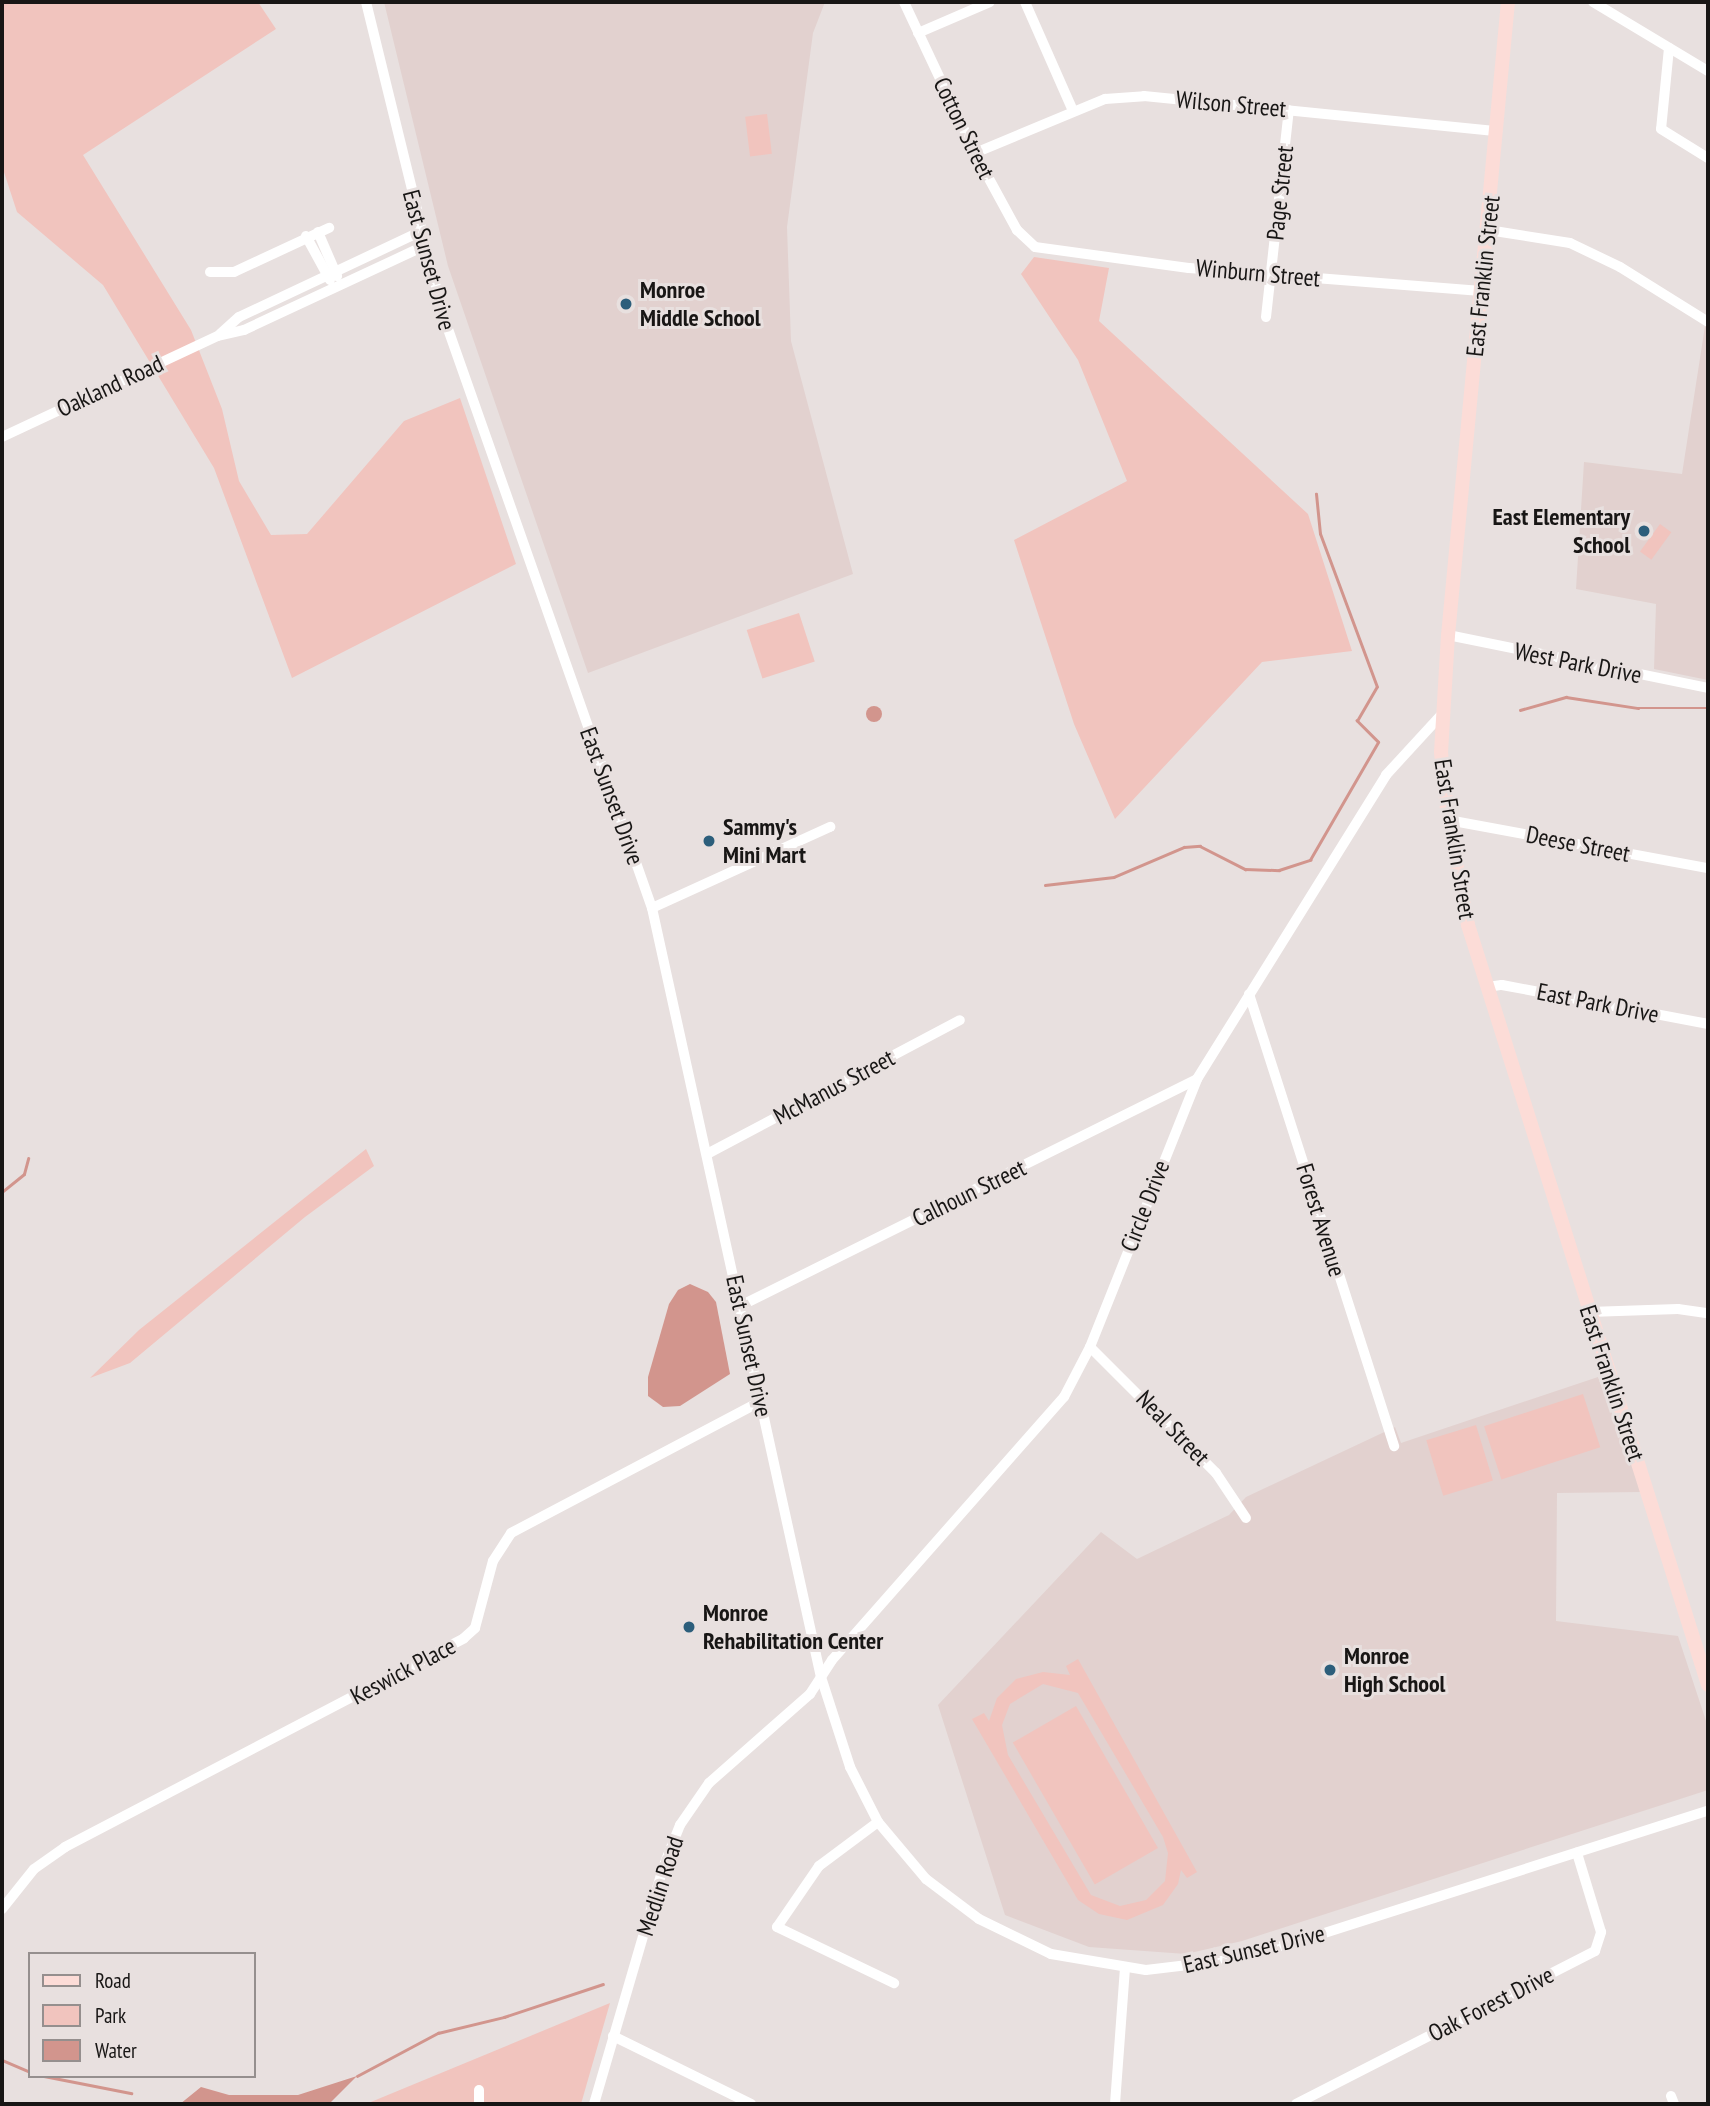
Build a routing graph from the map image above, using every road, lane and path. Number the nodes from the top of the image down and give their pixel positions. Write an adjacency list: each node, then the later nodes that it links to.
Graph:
1 (366, 2): 16 (street, East Sunset Drive)
2 (904, 2): 7 (street, Cotton Street)
3 (990, 2): 7 (street)
4 (1025, 2): 11 (street)
5 (1508, 2): 12 (main road, East Franklin Street)
6 (1593, 2): 8 (street)
7 (918, 33): 13 (street, Cotton Street)
8 (1669, 48): 9 (street); 14 (street)
9 (1708, 71)
10 (1289, 110): 11 (street, Wilson Street); 12 (street, Wilson Street); 22 (street, Page Street)
11 (1073, 111): 13 (street, Wilson Street)
12 (1497, 131): 15 (main road, East Franklin Street)
13 (975, 153): 19 (street, Cotton Street)
14 (1708, 158)
15 (1488, 230): 25 (main road, East Franklin Street); 27 (street)
16 (420, 232): 18 (street, East Sunset Drive); 20 (street, Oakland Road)
17 (306, 236): 20 (street); 21 (street); 23 (street)
18 (424, 247): 24 (street, Oakland Road); 36 (street, East Sunset Drive)
19 (1035, 247): 22 (street, Winburn Street)
20 (336, 270): 23 (street, Oakland Road); 24 (street)
21 (210, 272)
22 (1272, 274): 25 (street, Winburn Street); 26 (street, Page Street)
23 (324, 276): 24 (street); 28 (street, Oakland Road)
24 (338, 286): 28 (street, Oakland Road)
25 (1481, 291): 30 (main road, East Franklin Street)
26 (1266, 317)
27 (1708, 322)
28 (218, 335): 29 (street, Oakland Road)
29 (2, 437)
30 (1448, 635): 31 (street, West Park Drive); 32 (main road, East Franklin Street)
31 (1708, 688)
32 (1443, 713): 33 (main road, East Franklin Street); 38 (street, Circle Drive)
33 (1448, 820): 35 (street, Deese Street); 37 (main road, East Franklin Street)
34 (830, 827): 36 (street)
35 (1708, 868)
36 (652, 908): 42 (street, East Sunset Drive)
37 (1488, 987): 40 (street, East Park Drive); 44 (main road, East Franklin Street)
38 (1249, 994): 41 (street, Circle Drive); 48 (street, Forest Avenue)
39 (960, 1020): 42 (street, McManus Street)
40 (1708, 1024)
41 (1197, 1079): 43 (street, Calhoun Street); 46 (street, Circle Drive)
42 (708, 1154): 43 (street, East Sunset Drive)
43 (740, 1307): 47 (street, East Sunset Drive)
44 (1589, 1312): 45 (street); 51 (main road, East Franklin Street)
45 (1708, 1313)
46 (1090, 1347): 49 (street, Neal Street); 50 (street, Circle Drive)
47 (761, 1401): 50 (street, East Sunset Drive); 55 (street, Keswick Place)
48 (1394, 1446)
49 (1246, 1518)
50 (821, 1677): 53 (street, East Sunset Drive); 58 (street, Medlin Road)
51 (1708, 1685)
52 (1708, 1811): 54 (street, East Sunset Drive)
53 (878, 1822): 56 (street, East Sunset Drive); 57 (street)
54 (1577, 1853): 56 (street, East Sunset Drive); 64 (street, Oak Forest Drive)
55 (2, 1909)
56 (1125, 1968): 63 (street)
57 (894, 1983)
58 (613, 2036): 61 (street, Medlin Road); 62 (street)
59 (479, 2090): 60 (street)
60 (479, 2104)
61 (594, 2104)
62 (751, 2104)
63 (1115, 2104)
64 (1296, 2104)

